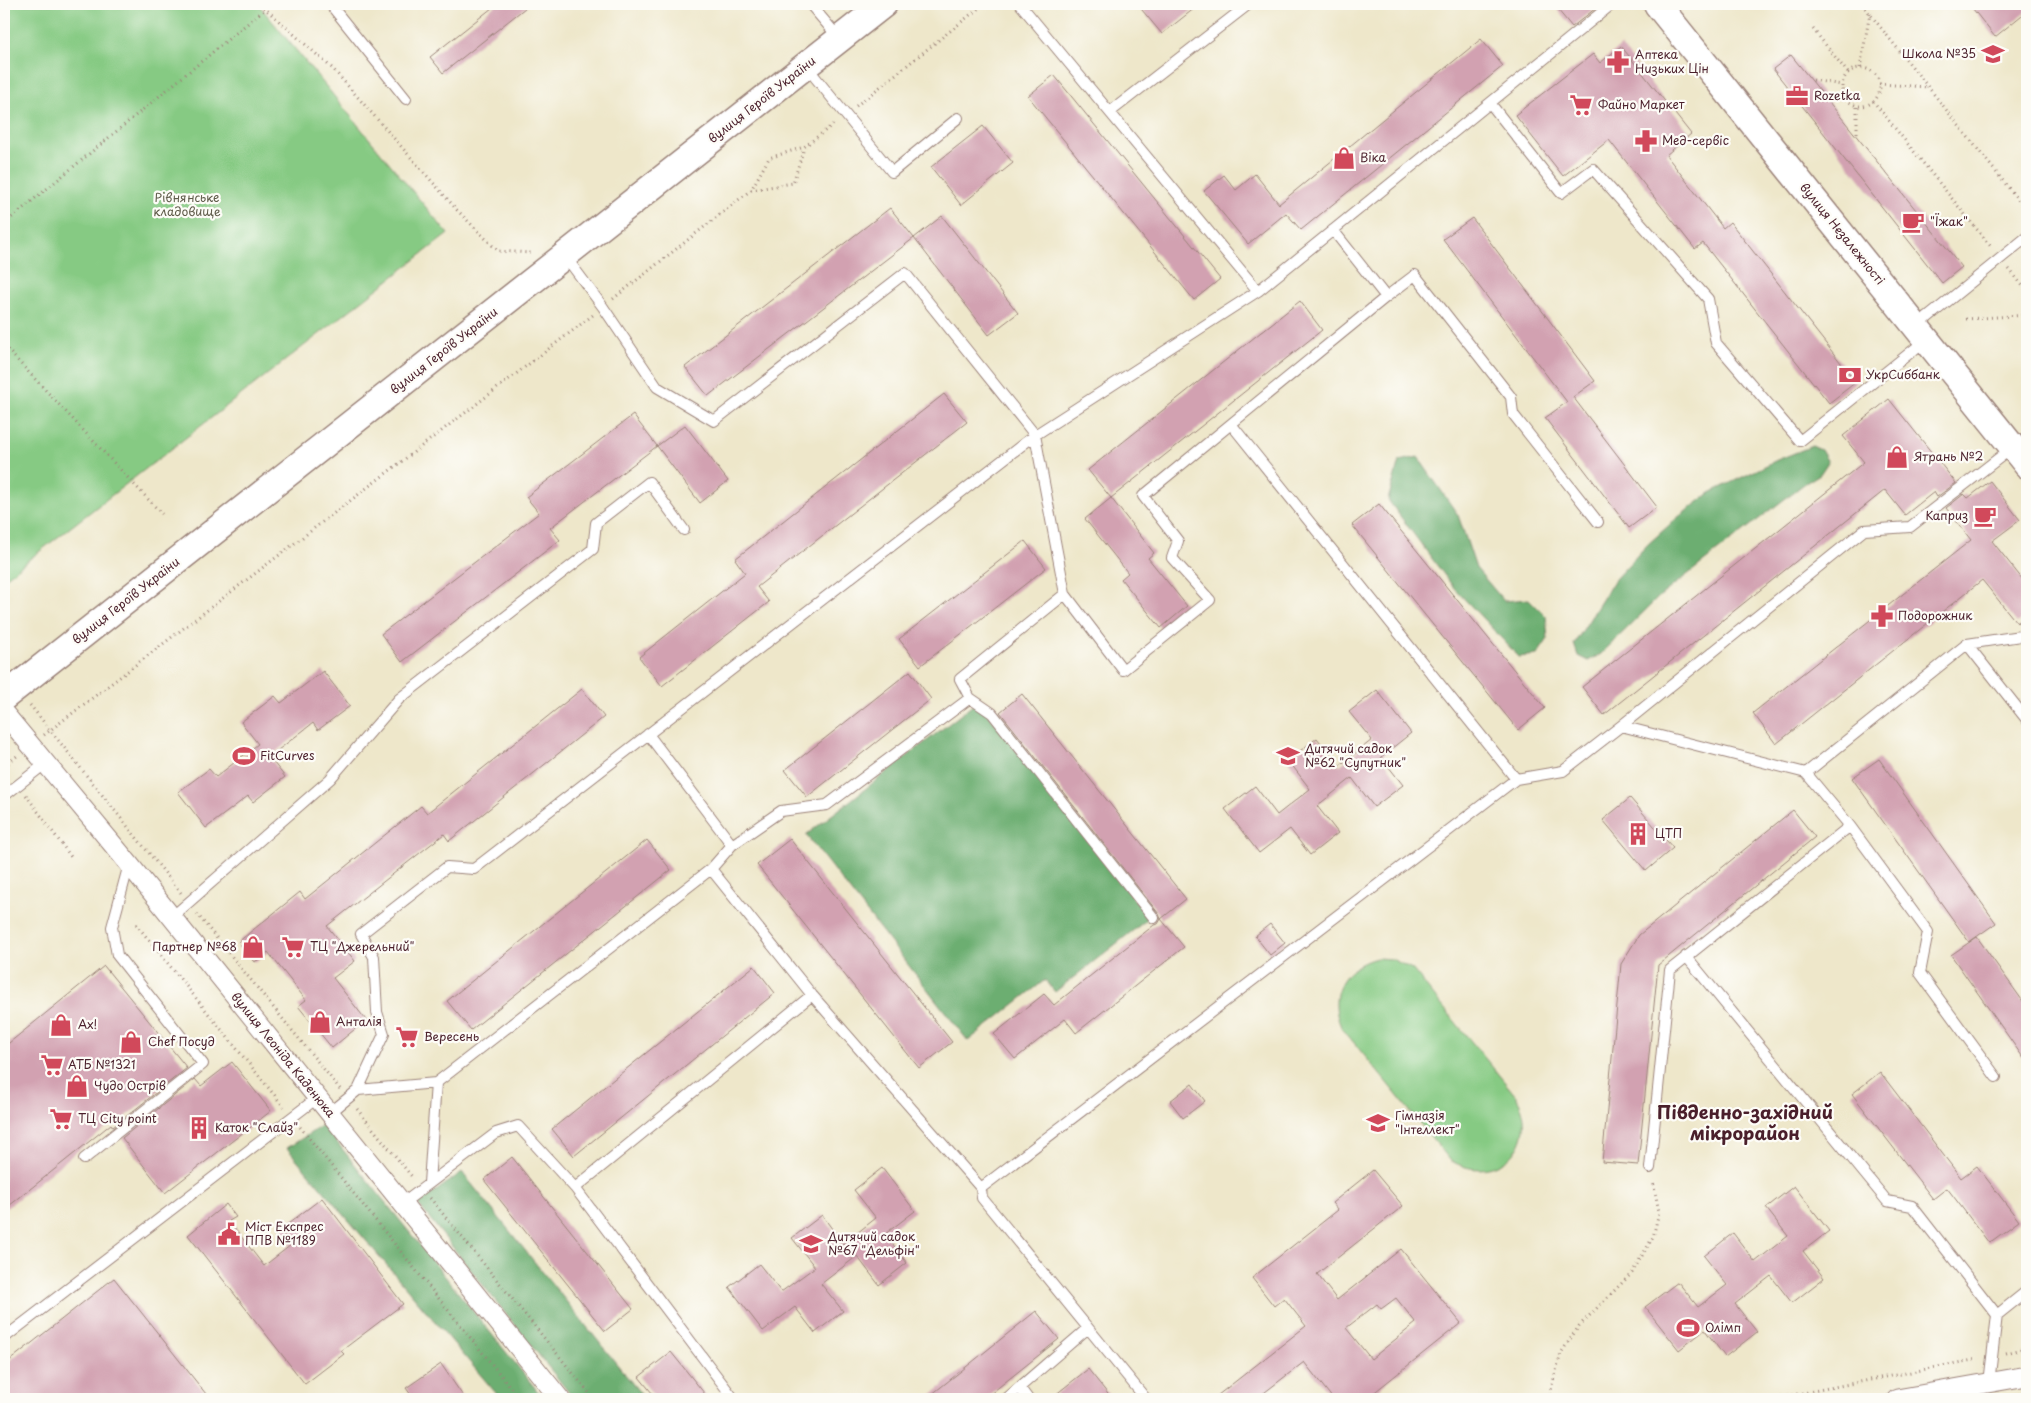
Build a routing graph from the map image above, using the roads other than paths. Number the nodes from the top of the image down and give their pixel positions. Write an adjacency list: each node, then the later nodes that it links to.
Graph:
1 (330, 4): 10 (lane)
2 (810, 4): 8 (lane)
3 (884, 4): 8 (main road, вулиця Героїв України)
4 (1020, 4): 12 (lane)
5 (1249, 4): 12 (lane)
6 (1612, 4): 11 (lane)
7 (1657, 4): 19 (main road, вулиця Незалежності)
8 (839, 39): 9 (main road, вулиця Героїв України)
9 (806, 65): 13 (lane); 16 (main road, вулиця Героїв України)
10 (406, 99)
11 (1490, 103): 14 (lane); 19 (lane)
12 (1110, 112): 17 (lane)
13 (958, 118)
14 (1333, 230): 17 (lane); 18 (lane)
15 (2027, 237): 19 (lane)
16 (564, 256): 21 (lane); 28 (main road, вулиця Героїв України)
17 (1258, 291): 21 (lane)
18 (1386, 297): 20 (lane); 23 (lane)
19 (1921, 333): 22 (main road, вулиця Незалежності)
20 (1232, 424): 25 (lane); 36 (lane)
21 (1035, 436): 25 (lane); 33 (lane)
22 (2023, 457): 32 (lane)
23 (1598, 522)
24 (684, 530): 42 (lane)
25 (1065, 594): 29 (lane)
26 (2027, 635): 27 (lane)
27 (1967, 644): 31 (lane); 35 (lane)
28 (4, 697)
29 (970, 698): 39 (lane); 43 (lane)
30 (4, 713): 34 (street, вулиця Леоніда Каденюка)
31 (2027, 720)
32 (1621, 726): 35 (lane); 36 (lane)
33 (648, 734): 39 (lane); 48 (lane)
34 (46, 763): 37 (lane); 40 (street, вулиця Леоніда Каденюка)
35 (1806, 773): 38 (lane)
36 (1516, 779): 55 (lane)
37 (4, 796)
38 (1850, 826): 44 (lane); 46 (lane)
39 (732, 845): 41 (lane)
40 (128, 864): 42 (street, вулиця Леоніда Каденюка); 51 (lane)
41 (711, 869): 45 (lane); 47 (lane)
42 (172, 917): 49 (street, вулиця Леоніда Каденюка)
43 (1154, 918)
44 (1686, 956): 52 (lane); 58 (lane)
45 (812, 995): 54 (lane); 55 (lane)
46 (1996, 1077)
47 (436, 1083): 48 (lane); 53 (lane)
48 (358, 1090): 50 (lane)
49 (317, 1098): 50 (street, вулиця Леоніда Каденюка); 60 (lane)
50 (330, 1113): 56 (street, вулиця Леоніда Каденюка)
51 (84, 1159)
52 (1650, 1168)
53 (425, 1186): 54 (lane); 56 (lane)
54 (574, 1188): 65 (lane)
55 (981, 1188): 59 (lane)
56 (402, 1204): 64 (street, вулиця Леоніда Каденюка)
57 (2027, 1291): 58 (lane)
58 (1997, 1315): 62 (lane)
59 (1088, 1328): 63 (lane); 68 (lane)
60 (4, 1338)
61 (2027, 1376): 62 (street)
62 (1989, 1383): 69 (street)
63 (1020, 1388): 66 (lane); 67 (lane)
64 (560, 1399)
65 (734, 1399)
66 (1006, 1399)
67 (1028, 1399)
68 (1146, 1399)
69 (1898, 1399)

